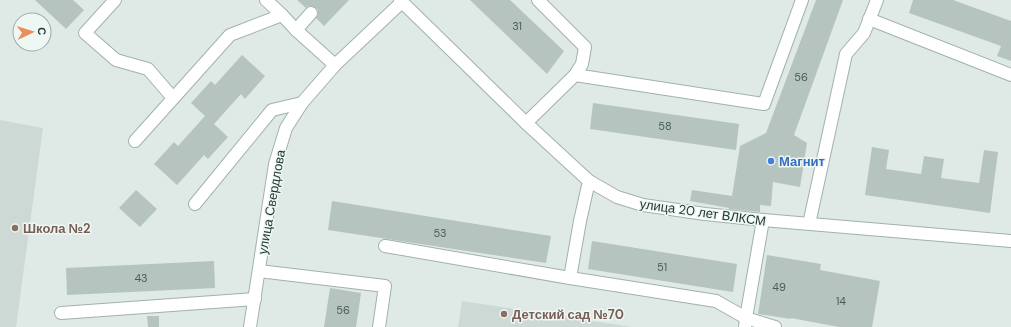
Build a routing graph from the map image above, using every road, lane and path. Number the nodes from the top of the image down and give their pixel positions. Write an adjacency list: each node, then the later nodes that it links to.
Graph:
1 (115, 0): 14 (street)
2 (266, 0): 8 (street)
3 (538, 0): 12 (street)
4 (802, 0): 12 (street)
5 (877, 0): 9 (street)
6 (401, 1): 11 (street, улица Свердлова); 16 (street, улица 20 лет ВЛКСМ)
7 (311, 13): 10 (street)
8 (282, 15): 10 (street); 14 (street)
9 (869, 19): 13 (street); 21 (street)
10 (296, 30): 11 (street)
11 (335, 66): 15 (street, улица Свердлова)
12 (575, 75): 16 (street)
13 (1011, 75)
14 (174, 98): 17 (street)
15 (302, 103): 19 (street); 24 (street, улица Свердлова)
16 (526, 123): 18 (street, улица 20 лет ВЛКСМ)
17 (135, 141)
18 (589, 181): 20 (street, улица 20 лет ВЛКСМ); 25 (street)
19 (195, 204)
20 (763, 220): 21 (street, улица 20 лет ВЛКСМ); 28 (street)
21 (808, 224): 22 (street, улица 20 лет ВЛКСМ)
22 (1011, 241)
23 (385, 246): 25 (street)
24 (259, 271): 26 (street, улица Свердлова); 30 (street)
25 (570, 278): 28 (street)
26 (254, 299): 27 (street); 29 (street, улица Свердлова)
27 (61, 313)
28 (746, 322): 31 (street)
29 (250, 327)
30 (379, 327)
31 (775, 327)

